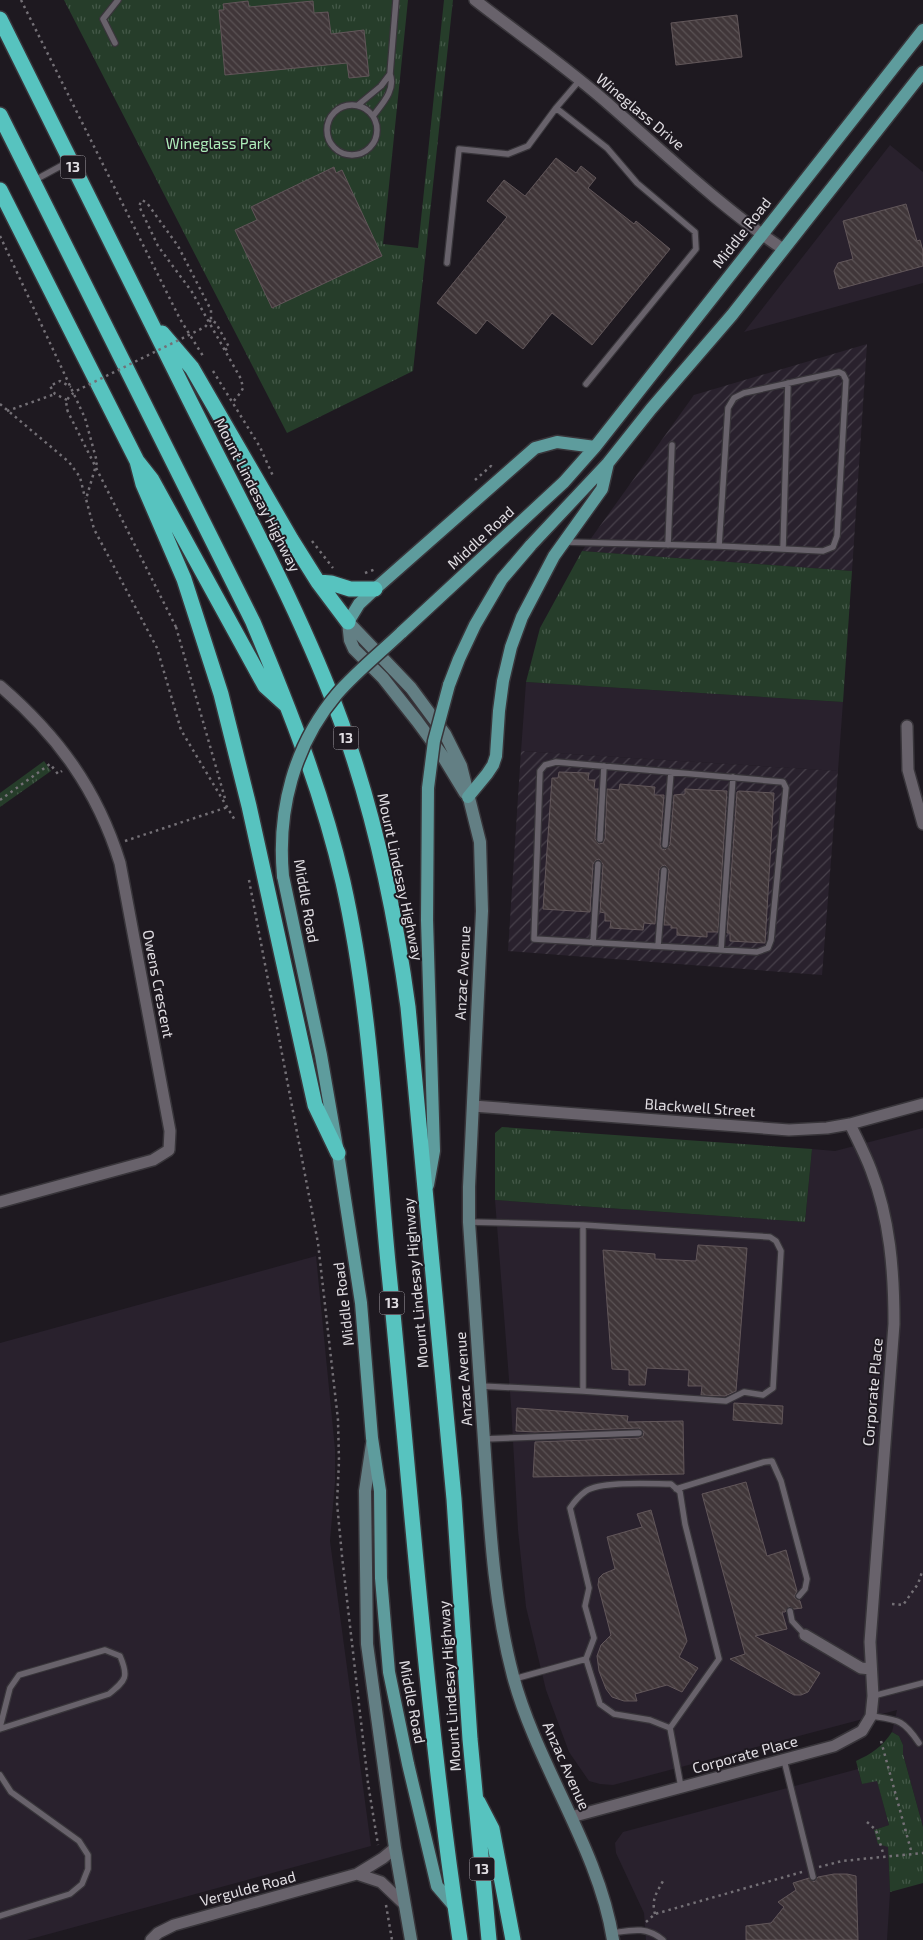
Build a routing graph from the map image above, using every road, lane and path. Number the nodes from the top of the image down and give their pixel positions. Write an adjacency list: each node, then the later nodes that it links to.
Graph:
1 (21, 0): 25 (path)
2 (118, 0): 7 (lane)
3 (396, 0): 9 (lane)
4 (475, 0): 10 (street, Wineglass Drive)
5 (0, 19): 15 (highway, Mount Lindesay Highway / 13)
6 (923, 30): 18 (main road, Middle Road)
7 (115, 44)
8 (923, 72): 20 (main road)
9 (390, 74): 11 (lane); 14 (lane)
10 (579, 81): 12 (lane); 18 (street, Wineglass Drive)
11 (358, 105): 14 (lane); 14 (lane)
12 (556, 108): 21 (lane); 28 (lane)
13 (0, 115): 16 (highway, Mount Lindesay Highway / 13)
14 (373, 116)
15 (70, 161): 16 (lane); 22 (highway, Mount Lindesay Highway / 13)
16 (33, 180): 55 (highway, Mount Lindesay Highway / 13)
17 (0, 190): 37 (highway)
18 (762, 235): 20 (street, Wineglass Drive); 36 (main road, Middle Road)
19 (0, 236): 29 (path)
20 (783, 249): 38 (main road)
21 (448, 263)
22 (147, 314): 51 (highway); 79 (highway, Mount Lindesay Highway / 13)
23 (211, 320): 24 (path); 24 (path); 31 (path, bridge)
24 (225, 350): 32 (path)
25 (206, 361)
26 (212, 369): 32 (path)
27 (788, 383): 46 (lane); 47 (lane); 47 (lane)
28 (586, 384)
29 (71, 387): 30 (path); 42 (path)
30 (55, 394): 31 (path); 34 (path)
31 (67, 400): 63 (path, bridge)
32 (233, 402): 40 (path)
33 (0, 404): 34 (path)
34 (7, 410): 42 (path)
35 (672, 445): 45 (lane)
36 (595, 446): 39 (main road); 78 (main road, Middle Road, bridge)
37 (137, 461): 55 (highway); 78 (highway)
38 (608, 463): 44 (main road); 79 (main road, bridge)
39 (502, 477): 41 (path); 52 (main road)
40 (275, 480)
41 (470, 485)
42 (86, 499): 63 (path)
43 (307, 534): 49 (path)
44 (563, 542): 45 (lane); 61 (main road)
45 (668, 545): 46 (lane)
46 (719, 546): 47 (lane)
47 (783, 549)
48 (378, 567): 50 (path)
49 (339, 572)
50 (363, 574)
51 (318, 582): 52 (highway); 53 (highway)
52 (375, 589): 53 (main road)
53 (348, 622): 61 (main road, Anzac Avenue)
54 (0, 686): 57 (street, Owens Crescent)
55 (289, 708): 121 (highway, Mount Lindesay Highway / 13)
56 (907, 726): 64 (street)
57 (73, 764): 62 (path); 67 (street, Owens Crescent)
58 (604, 766): 59 (lane); 66 (lane); 72 (lane)
59 (671, 772): 60 (lane); 68 (lane)
60 (733, 777): 74 (lane); 74 (lane)
61 (468, 797): 76 (main road, Anzac Avenue)
62 (0, 800)
63 (228, 808): 65 (path); 67 (path)
64 (923, 824)
65 (238, 825)
66 (600, 839)
67 (114, 844): 80 (street, Owens Crescent)
68 (666, 845)
69 (598, 864): 72 (lane)
70 (664, 870): 73 (lane)
71 (247, 874): 111 (path)
72 (593, 943): 73 (lane)
73 (658, 946): 74 (lane)
74 (721, 950)
75 (923, 1104): 77 (street, Blackwell Street)
76 (472, 1106): 77 (street, Blackwell Street); 81 (main road, Anzac Avenue)
77 (850, 1124): 95 (street, Corporate Place)
78 (338, 1153): 86 (main road, Middle Road)
79 (426, 1199): 107 (highway, Mount Lindesay Highway / 13)
80 (0, 1202)
81 (469, 1222): 82 (lane); 83 (main road, Anzac Avenue)
82 (583, 1225): 84 (lane); 84 (lane)
83 (480, 1386): 84 (lane); 87 (main road, Anzac Avenue)
84 (583, 1391)
85 (639, 1434): 87 (lane)
86 (372, 1438): 110 (main road); 121 (main road, Middle Road)
87 (484, 1439): 96 (main road, Anzac Avenue)
88 (676, 1489): 90 (lane); 94 (lane); 101 (lane)
89 (922, 1572): 91 (path)
90 (798, 1596)
91 (892, 1604)
92 (790, 1610): 93 (lane)
93 (805, 1635): 95 (street)
94 (586, 1659): 96 (lane); 101 (lane)
95 (871, 1669): 98 (street, Corporate Place)
96 (514, 1679): 108 (main road, Anzac Avenue)
97 (923, 1683): 98 (lane)
98 (873, 1696): 99 (street, Corporate Place)
99 (871, 1716): 103 (lane); 104 (street, Corporate Place)
100 (0, 1728): 100 (lane)
101 (670, 1728): 106 (lane)
102 (881, 1741): 113 (path)
103 (918, 1743)
104 (784, 1760): 106 (street, Corporate Place); 115 (lane)
105 (0, 1775): 123 (lane)
106 (681, 1787): 108 (street, Corporate Place)
107 (475, 1798): 130 (highway, Mount Lindesay Highway / 13); 131 (highway)
108 (571, 1817): 125 (main road, Anzac Avenue)
109 (867, 1822): 114 (path)
110 (395, 1848): 116 (street, Vergulde Road); 120 (main road)
111 (379, 1851)
112 (923, 1853): 113 (path)
113 (912, 1854): 114 (path)
114 (884, 1856): 115 (path)
115 (812, 1870): 117 (lane); 122 (path)
116 (357, 1874): 120 (street); 126 (street, Vergulde Road)
117 (813, 1877)
118 (664, 1879): 122 (path)
119 (384, 1902): 127 (path)
120 (404, 1904): 128 (main road)
121 (454, 1906): 129 (highway, Mount Lindesay Highway / 13)
122 (655, 1914): 124 (path)
123 (0, 1916)
124 (637, 1929): 125 (lane); 132 (lane)
125 (613, 1936)
126 (151, 1940)
127 (392, 1940)
128 (411, 1940)
129 (460, 1940)
130 (489, 1940)
131 (513, 1940)
132 (663, 1940)

